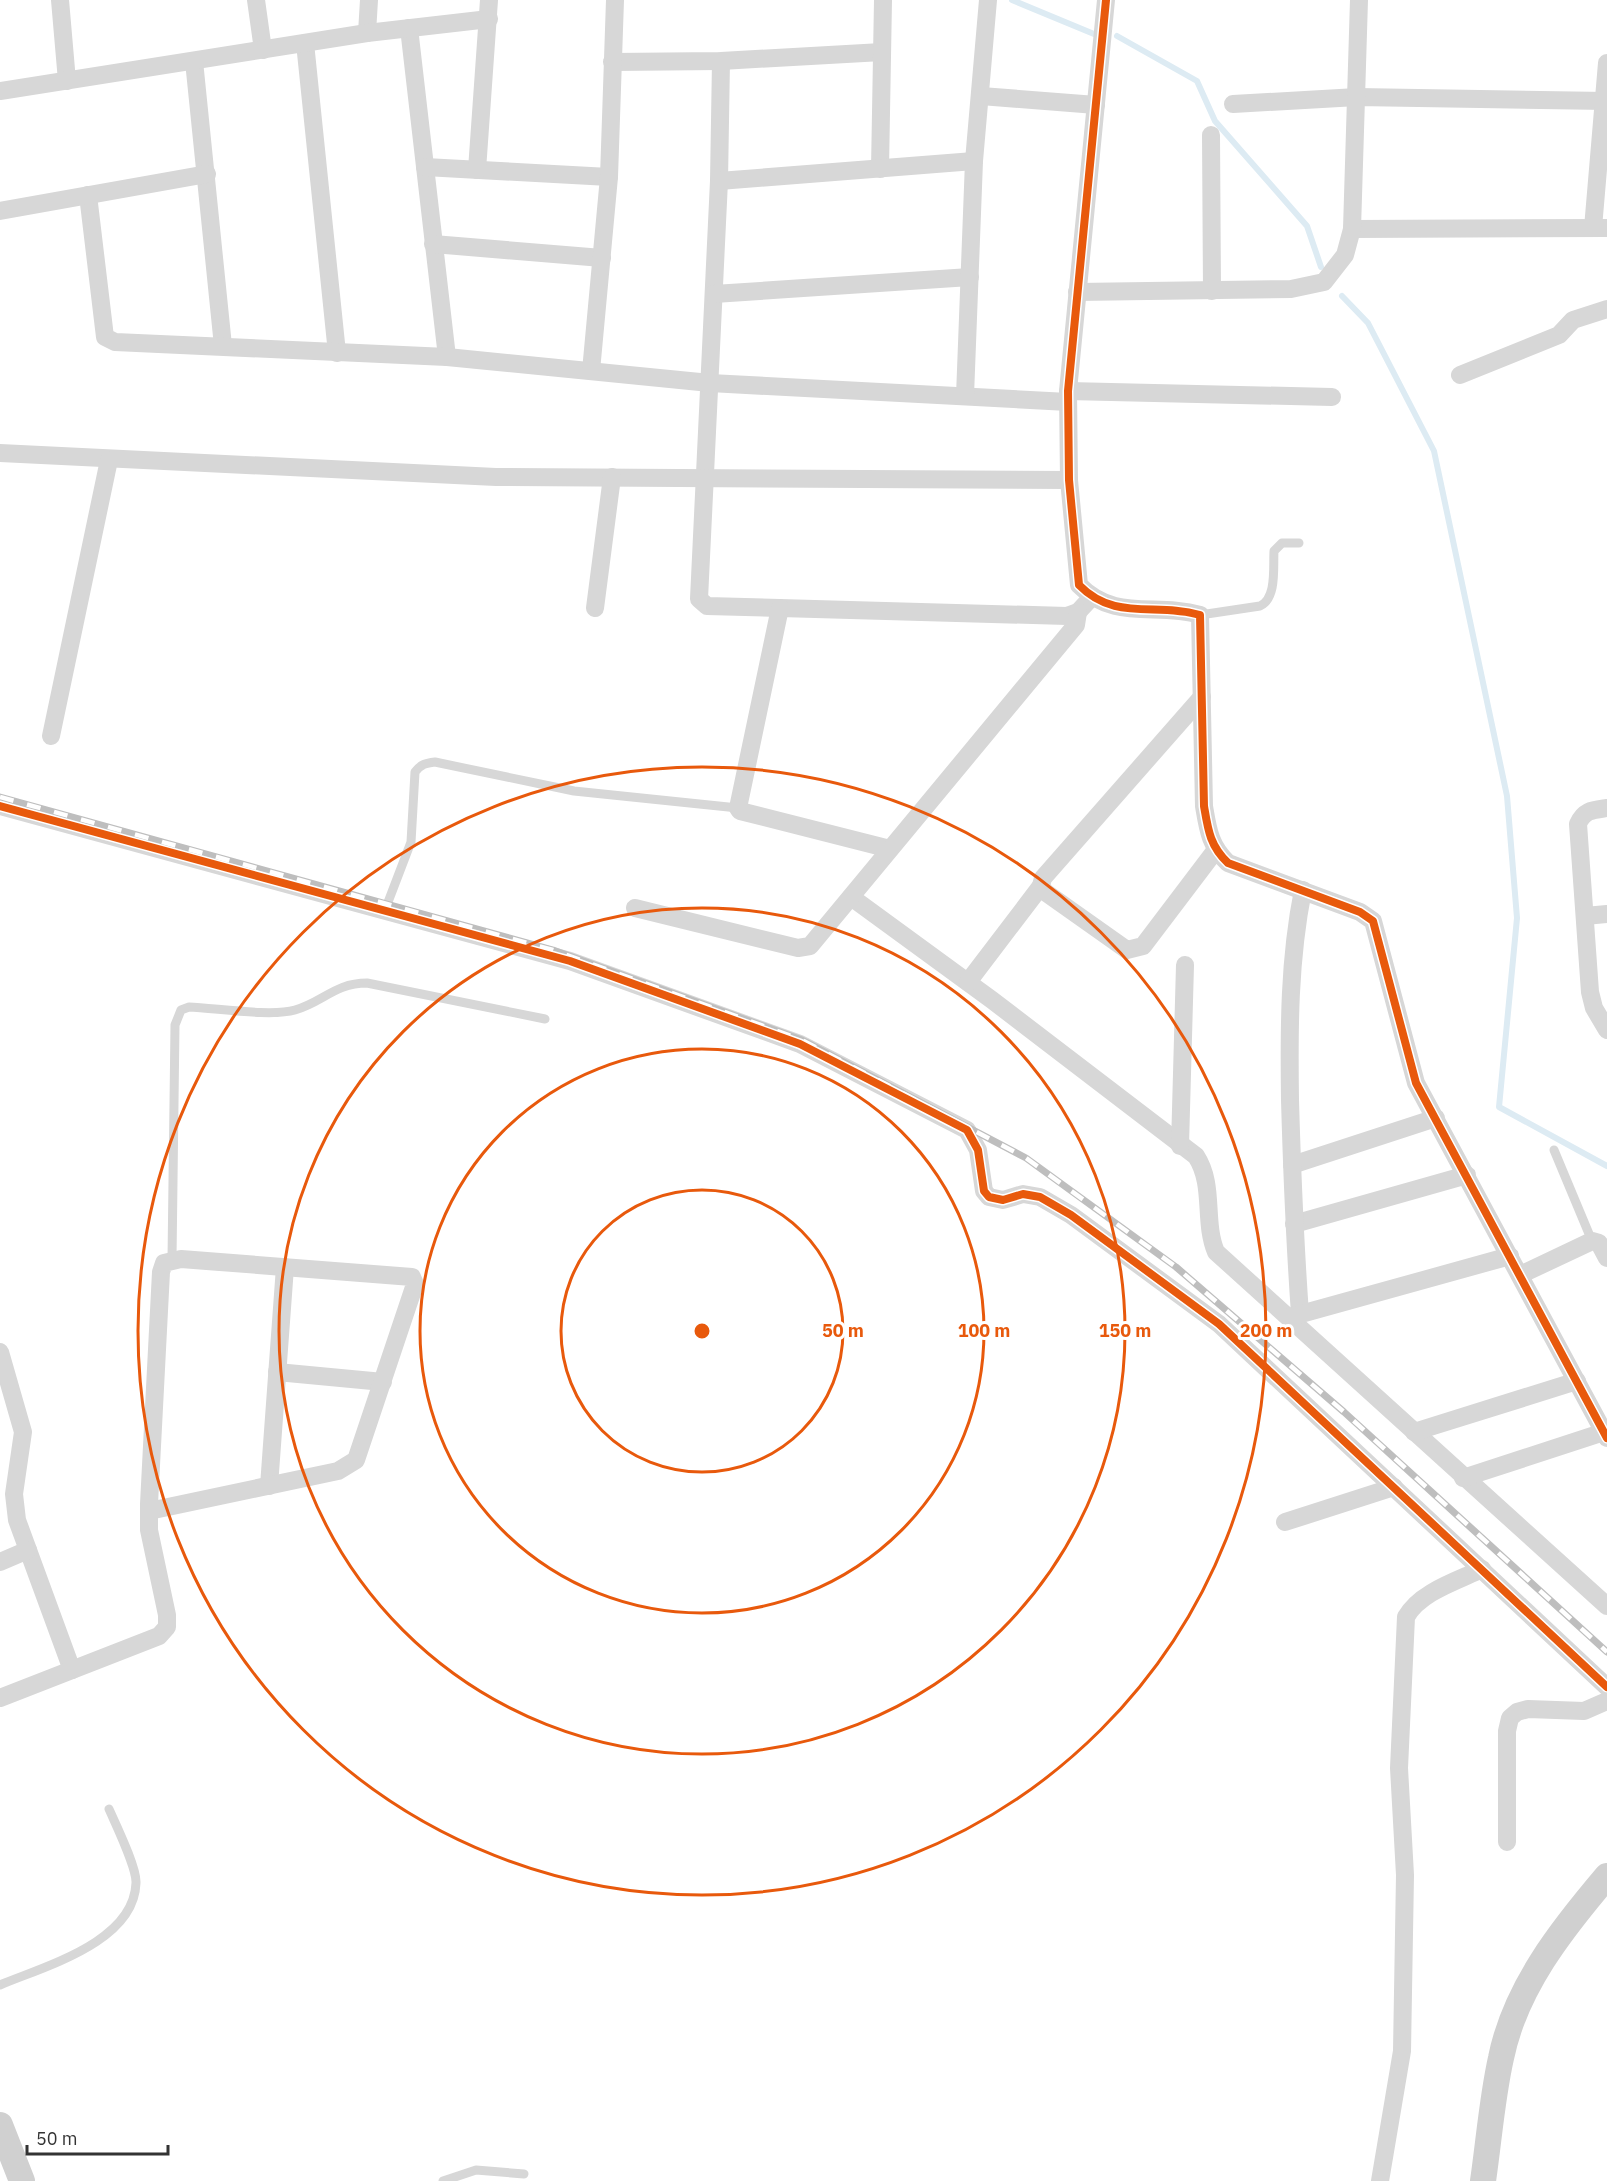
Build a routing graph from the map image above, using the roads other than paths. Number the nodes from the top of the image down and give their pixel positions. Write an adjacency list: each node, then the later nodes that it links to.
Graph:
1 (60, 0): 20 (street)
2 (256, 0): 14 (street)
3 (369, 0): 12 (street)
4 (489, 0): 10 (street)
5 (615, 0): 17 (street)
6 (883, 0): 15 (street)
7 (988, 0): 22 (street)
8 (1106, 0): 26 (street)
9 (1359, 0): 23 (street)
10 (489, 19): 11 (street); 31 (street)
11 (409, 28): 12 (street); 29 (street)
12 (368, 33): 13 (street)
13 (304, 43): 14 (street); 47 (street)
14 (263, 50): 16 (street)
15 (882, 52): 18 (street); 30 (street)
16 (194, 61): 20 (street); 32 (street)
17 (612, 62): 18 (street); 33 (street)
18 (722, 62): 34 (street)
19 (1607, 63): 24 (street)
20 (67, 81): 21 (street)
21 (0, 91)
22 (981, 96): 26 (street); 28 (street)
23 (1357, 97): 24 (street); 25 (street); 38 (street)
24 (1606, 101): 37 (street)
25 (1233, 104)
26 (1096, 105): 43 (street)
27 (1211, 135): 42 (street)
28 (974, 161): 30 (street); 41 (street)
29 (425, 167): 31 (street); 39 (street)
30 (880, 169): 34 (street)
31 (477, 170): 33 (street)
32 (207, 174): 35 (street); 46 (street)
33 (609, 177): 40 (street)
34 (719, 181): 44 (street)
35 (88, 195): 36 (street); 46 (street)
36 (0, 211)
37 (1600, 228): 38 (street)
38 (1352, 229): 42 (street)
39 (433, 244): 40 (street); 48 (street)
40 (602, 258): 49 (street)
41 (970, 277): 44 (street); 52 (street)
42 (1212, 291): 43 (street)
43 (1077, 292): 53 (street)
44 (714, 294): 51 (street)
45 (1607, 309): 50 (street)
46 (223, 346): 47 (street)
47 (338, 352): 48 (street)
48 (447, 357): 49 (street)
49 (591, 371): 51 (street)
50 (1460, 375)
51 (710, 383): 52 (street); 58 (street)
52 (965, 396): 53 (street)
53 (1068, 397): 54 (street); 59 (street)
54 (1332, 397)
55 (0, 453): 56 (street)
56 (109, 460): 57 (street); 67 (street)
57 (612, 477): 58 (street); 62 (street)
58 (703, 479): 59 (street); 63 (street)
59 (1069, 480): 61 (street)
60 (1299, 543): 65 (lane)
61 (1091, 598): 64 (street); 65 (street)
62 (595, 608)
63 (780, 608): 64 (street); 69 (street)
64 (1078, 612): 71 (street)
65 (1200, 615): 66 (street)
66 (1202, 697): 72 (street); 73 (street)
67 (51, 736)
68 (0, 806): 77 (street)
69 (738, 808): 71 (street); 77 (lane)
70 (1607, 808): 79 (street)
71 (890, 849): 75 (street)
72 (1215, 851): 73 (street); 74 (street)
73 (1041, 886): 81 (street)
74 (1303, 890): 84 (street); 87 (street)
75 (851, 897): 76 (street); 81 (street)
76 (635, 908)
77 (385, 910): 105 (street)
78 (1607, 914): 79 (street)
79 (1585, 916): 83 (street)
80 (1185, 965): 85 (street)
81 (968, 982): 85 (street)
82 (545, 1019): 93 (lane)
83 (1605, 1026)
84 (1436, 1118): 87 (street); 88 (street)
85 (1180, 1146): 96 (street)
86 (1554, 1150): 90 (lane)
87 (1292, 1166): 89 (street)
88 (1467, 1175): 89 (street); 91 (street)
89 (1294, 1224): 96 (street)
90 (1592, 1241): 92 (street); 95 (street)
91 (1510, 1256): 95 (street); 96 (street)
92 (1607, 1258)
93 (172, 1259): 94 (street); 106 (street)
94 (285, 1267): 98 (street); 100 (street)
95 (1520, 1275): 99 (street)
96 (1294, 1316): 101 (street)
97 (0, 1352): 108 (street)
98 (277, 1372): 100 (street); 104 (street)
99 (1577, 1381): 101 (street); 102 (street)
100 (383, 1382): 104 (street)
101 (1414, 1432): 103 (street)
102 (1606, 1435): 103 (street)
103 (1463, 1478): 111 (street)
104 (269, 1486): 106 (street)
105 (1394, 1487): 107 (street); 110 (street)
106 (149, 1511): 112 (street)
107 (1284, 1522)
108 (28, 1550): 109 (street); 112 (street)
109 (0, 1562)
110 (1482, 1569): 113 (street); 124 (street)
111 (1607, 1606)
112 (72, 1670): 114 (street)
113 (1607, 1687)
114 (0, 1698)
115 (1607, 1701): 117 (street)
116 (110, 1809): 119 (lane)
117 (1507, 1842)
118 (1607, 1876): 125 (main road)
119 (0, 1985)
120 (0, 2125): 122 (main road)
121 (524, 2174): 123 (lane)
122 (22, 2181)
123 (443, 2181)
124 (1380, 2181)
125 (1483, 2181)

